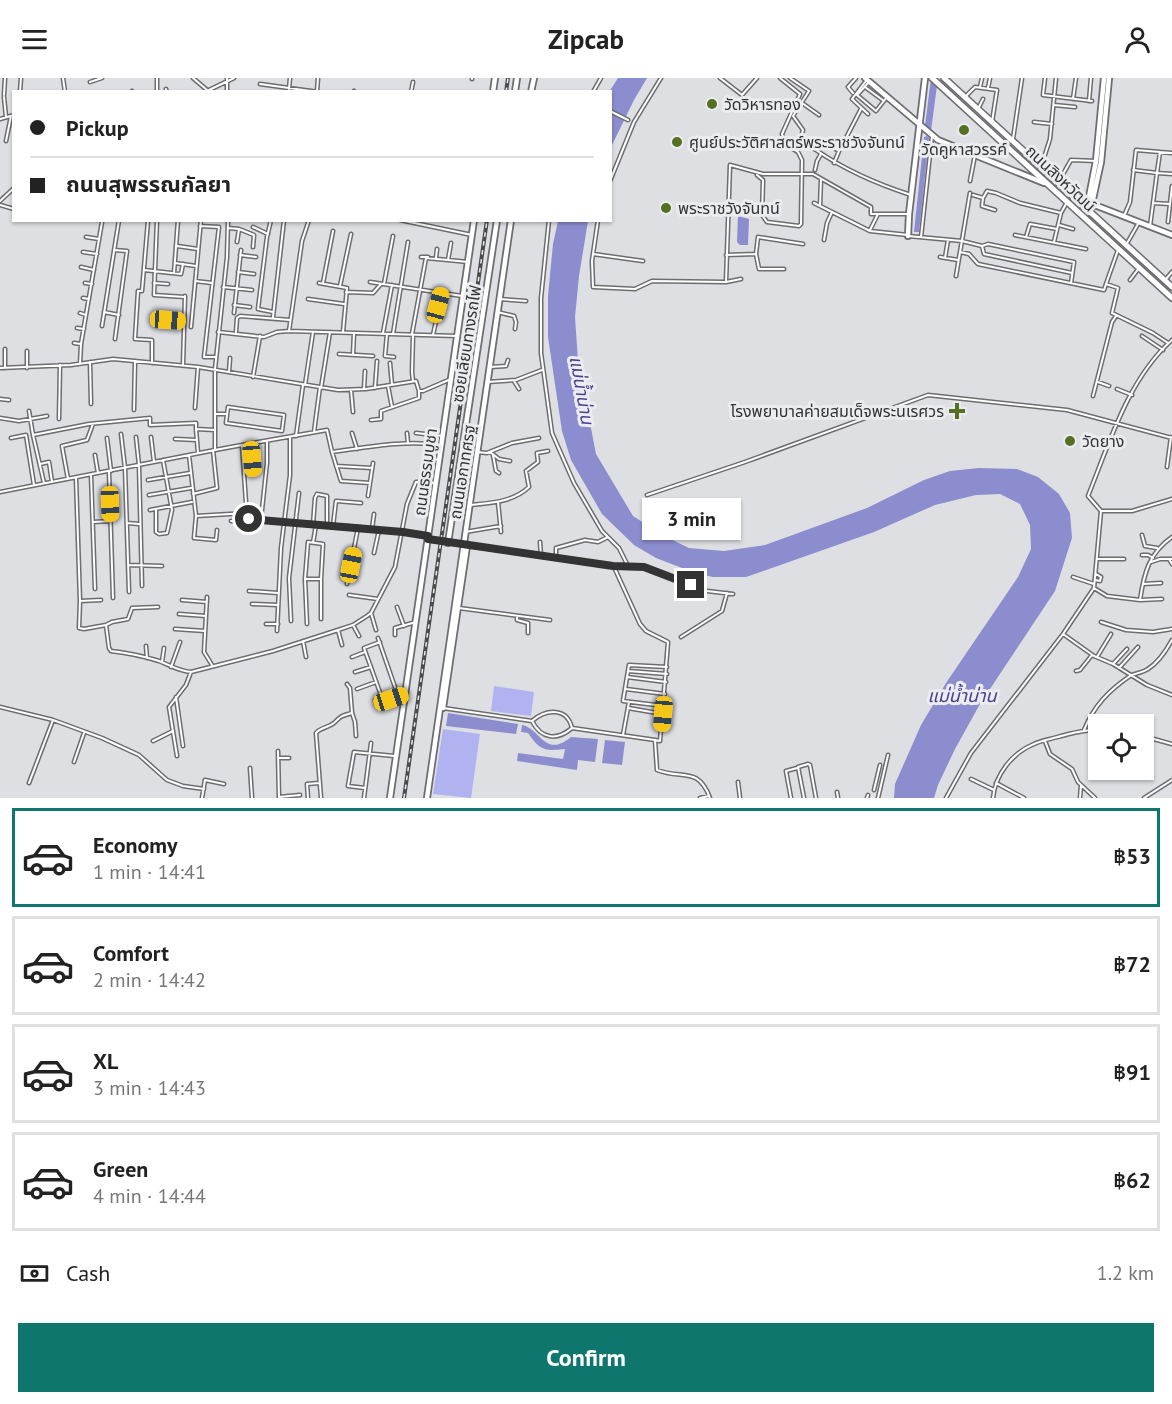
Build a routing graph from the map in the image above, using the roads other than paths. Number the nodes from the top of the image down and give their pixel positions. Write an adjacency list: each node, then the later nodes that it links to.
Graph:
1 (5, 78): 53 (street)
2 (102, 78): 26 (street)
3 (193, 78): 33 (street)
4 (234, 78): 24 (street)
5 (290, 78): 36 (street)
6 (661, 78): 55 (street)
7 (720, 78): 8 (street)
8 (758, 78)
9 (780, 78): 79 (street)
10 (790, 78): 44 (street)
11 (856, 78): 38 (street)
12 (925, 78): 60 (street)
13 (932, 78): 85 (main road, ถนนสิงหวัฒน์)
14 (944, 78): 39 (main road, ถนนสิงหวัฒน์)
15 (982, 78): 31 (street)
16 (990, 78): 32 (street)
17 (1022, 78): 67 (street)
18 (1045, 78): 40 (street)
19 (1056, 78): 40 (street)
20 (1076, 78): 43 (street)
21 (1091, 78): 43 (street)
22 (1104, 78): 72 (street)
23 (1109, 78): 94 (street)
24 (227, 80): 34 (street)
25 (867, 80): 30 (street); 41 (street); 47 (street)
26 (90, 82)
27 (413, 82): 37 (street)
28 (260, 84): 29 (street)
29 (275, 86): 35 (street); 36 (street)
30 (865, 87): 41 (street); 41 (street)
31 (980, 87): 32 (street); 39 (street)
32 (988, 88): 57 (street)
33 (205, 90)
34 (208, 90)
35 (274, 90)
36 (288, 90)
37 (411, 90)
38 (853, 93)
39 (965, 97): 48 (main road, ถนนสิงหวัฒน์)
40 (1054, 97): 43 (street); 45 (street)
41 (885, 99): 60 (street)
42 (983, 99): 48 (street)
43 (1073, 99)
44 (802, 103): 51 (street); 70 (street)
45 (1053, 105): 46 (street); 59 (street)
46 (1075, 107)
47 (861, 108): 50 (street); 63 (street)
48 (978, 109): 57 (main road, ถนนสิงหวัฒน์)
49 (612, 112): 56 (street)
50 (868, 114)
51 (819, 115)
52 (12, 116): 53 (street); 62 (street)
53 (6, 117): 54 (street)
54 (0, 119)
55 (635, 119): 56 (street); 61 (street)
56 (628, 120): 61 (street)
57 (992, 122): 67 (main road, ถนนสิงหวัฒน์)
58 (1034, 122): 59 (street)
59 (1052, 124): 74 (street)
60 (920, 125): 64 (street); 90 (street)
61 (631, 128): 81 (street)
62 (9, 131): 66 (street)
63 (847, 136)
64 (932, 136): 71 (street); 145 (street)
65 (822, 140): 73 (street)
66 (6, 141)
67 (1013, 141): 74 (main road, ถนนสิงหวัฒน์)
68 (1160, 152): 69 (street); 76 (street); 77 (street)
69 (1172, 153)
70 (821, 154): 73 (street); 75 (street)
71 (975, 155): 83 (street); 85 (street)
72 (1096, 161): 84 (street); 94 (street)
73 (834, 163): 90 (street)
74 (1041, 167): 84 (main road, ถนนสิงหวัฒน์)
75 (815, 170)
76 (1133, 170): 77 (street); 106 (street)
77 (1156, 172): 80 (street); 95 (street)
78 (755, 173): 79 (street); 79 (street); 172 (street)
79 (802, 174): 82 (street)
80 (1172, 174)
81 (612, 176)
82 (821, 178): 99 (street); 104 (street)
83 (970, 181)
84 (1058, 183): 91 (main road, ถนนสิงหวัฒน์)
85 (1047, 184): 93 (main road, ถนนสิงหวัฒน์)
86 (1172, 186): 96 (street)
87 (12, 190): 88 (street)
88 (9, 193): 89 (street); 97 (street)
89 (12, 195)
90 (911, 195): 105 (street)
91 (1074, 197): 94 (street); 103 (main road, ถนนสิงหวัฒน์)
92 (983, 198): 100 (street); 102 (street); 150 (street)
93 (1067, 202): 102 (street); 163 (main road, ถนนสิงหวัฒน์)
94 (1090, 202): 103 (street); 106 (street)
95 (1153, 202): 96 (street); 127 (street)
96 (1171, 202): 124 (street)
97 (0, 203)
98 (814, 203): 99 (street)
99 (820, 206): 101 (street)
100 (995, 210)
101 (832, 212): 134 (street); 148 (street)
102 (1061, 213): 125 (street)
103 (1090, 213): 156 (main road, ถนนสิงหวัฒน์)
104 (878, 214): 105 (street); 134 (street)
105 (909, 214): 141 (street)
106 (1124, 216): 123 (street)
107 (102, 222): 147 (street)
108 (119, 222): 164 (street)
109 (148, 222): 137 (street)
110 (157, 222): 144 (street)
111 (178, 222): 157 (street)
112 (201, 222): 126 (street)
113 (228, 222): 129 (street)
114 (271, 222): 135 (street)
115 (284, 222): 233 (street)
116 (308, 222): 242 (street)
117 (410, 222): 138 (street)
118 (474, 222): 138 (street, ถนนธรรมบูชา)
119 (496, 222): 438 (street, ซอยเลียบทางรถไฟ)
120 (511, 222): 227 (street, ถนนเอกาทศรฐ)
121 (549, 222): 292 (street)
122 (598, 222): 169 (street)
123 (1139, 222): 127 (street); 156 (street)
124 (1168, 222)
125 (1058, 224): 131 (street); 132 (street)
126 (200, 226): 160 (street); 209 (street)
127 (1150, 226): 139 (street)
128 (253, 227): 135 (street)
129 (228, 228): 130 (street); 214 (street)
130 (239, 229): 151 (street); 159 (street)
131 (1057, 229): 146 (street); 154 (street)
132 (1073, 230)
133 (333, 231): 213 (street)
134 (870, 231): 141 (street)
135 (268, 234): 233 (street)
136 (351, 234): 213 (street)
137 (147, 235): 144 (street); 190 (street)
138 (472, 235): 182 (street, ถนนธรรมบูชา)
139 (1172, 235)
140 (393, 236): 210 (street)
141 (908, 236): 145 (street)
142 (1015, 236): 146 (street)
143 (86, 237): 147 (street)
144 (156, 237): 191 (street)
145 (921, 237): 149 (street)
146 (1026, 238): 154 (street)
147 (99, 239): 168 (street)
148 (824, 240)
149 (948, 240): 150 (street); 178 (street)
150 (962, 241): 158 (street); 167 (street)
151 (237, 242)
152 (408, 242): 215 (street)
153 (451, 243): 179 (street)
154 (1054, 243): 162 (street)
155 (803, 244): 170 (street)
156 (1126, 245): 200 (main road, ถนนสิงหวัฒน์)
157 (177, 246): 160 (street); 183 (street)
158 (982, 246): 195 (street); 195 (street)
159 (253, 247)
160 (198, 249): 185 (street)
161 (437, 249): 177 (street)
162 (1086, 249)
163 (1118, 249): 187 (main road, ถนนสิงหวัฒน์); 211 (street)
164 (113, 250): 232 (street); 238 (street)
165 (241, 250): 171 (street)
166 (83, 252): 168 (street)
167 (960, 252): 180 (street); 206 (street)
168 (97, 254): 189 (street)
169 (593, 254): 181 (street); 203 (street)
170 (756, 254): 172 (street); 188 (street)
171 (240, 255): 173 (street); 192 (street)
172 (726, 255): 203 (street)
173 (256, 257)
174 (421, 257): 175 (street)
175 (428, 257): 177 (street); 219 (street)
176 (940, 257): 178 (street)
177 (436, 258): 179 (street)
178 (945, 258): 180 (street)
179 (448, 260): 182 (street)
180 (958, 260): 197 (street)
181 (643, 261)
182 (468, 262): 222 (street, ถนนธรรมบูชา)
183 (175, 263): 184 (street); 194 (street)
184 (183, 264): 185 (street); 194 (street)
185 (196, 266): 201 (street)
186 (81, 267): 189 (street)
187 (1139, 268): 199 (street); 224 (main road, ถนนสิงหวัฒน์)
188 (784, 269)
189 (94, 270): 207 (street)
190 (144, 270): 191 (street); 281 (street)
191 (155, 271): 194 (street); 205 (street)
192 (238, 272): 196 (street); 217 (street)
193 (1172, 272): 200 (street)
194 (174, 273)
195 (1072, 273): 206 (street)
196 (254, 274)
197 (956, 276)
198 (741, 279): 203 (street)
199 (1130, 280)
200 (1165, 281): 216 (main road, ถนนสิงหวัฒน์)
201 (195, 282): 209 (street); 245 (street)
202 (370, 282): 210 (street)
203 (726, 282)
204 (85, 283): 207 (street)
205 (154, 283): 208 (street); 243 (street)
206 (1071, 283): 211 (street)
207 (92, 284): 225 (street)
208 (168, 284)
209 (212, 284): 274 (street)
210 (382, 284): 212 (street); 220 (street)
211 (1106, 284): 239 (street)
212 (392, 285): 215 (street); 256 (street)
213 (340, 286): 220 (street)
214 (223, 287): 217 (street); 250 (street)
215 (402, 287): 219 (street); 257 (street)
216 (1172, 287)
217 (236, 288): 218 (street); 230 (street)
218 (252, 290)
219 (421, 290): 221 (street); 260 (street)
220 (346, 292): 229 (street)
221 (442, 293): 222 (street); 258 (street)
222 (463, 296): 261 (street, ถนนธรรมบูชา)
223 (82, 298): 225 (street)
224 (1172, 298)
225 (89, 299): 237 (street)
226 (308, 299): 229 (street)
227 (499, 299): 228 (street); 234 (street, ถนนเอกาทศรฐ)
228 (526, 301)
229 (344, 304): 253 (street)
230 (234, 305): 231 (street); 235 (street)
231 (250, 307)
232 (104, 312): 238 (street); 244 (street)
233 (273, 312): 240 (street)
234 (497, 312): 248 (street); 287 (street, ถนนเอกาทศรฐ)
235 (234, 313)
236 (80, 314): 237 (street)
237 (86, 315): 247 (street)
238 (118, 315): 263 (street)
239 (1116, 316): 266 (street); 300 (street)
240 (273, 317): 242 (street); 255 (street)
241 (168, 320): 243 (street)
242 (290, 320): 249 (street)
243 (184, 321): 285 (street)
244 (102, 326)
245 (191, 327)
246 (77, 328): 247 (street)
247 (84, 329): 267 (street)
248 (515, 329)
249 (289, 331): 251 (street); 259 (street)
250 (218, 332): 255 (street); 274 (street)
251 (313, 332): 252 (street); 301 (street)
252 (330, 332): 253 (street); 305 (street)
253 (343, 332): 254 (street)
254 (354, 332): 256 (street); 272 (street)
255 (236, 333): 259 (street)
256 (385, 334): 257 (street); 275 (street)
257 (393, 334): 260 (street)
258 (433, 335): 260 (street); 261 (street)
259 (260, 336): 295 (street)
260 (413, 336): 297 (street)
261 (457, 336): 296 (street, ถนนธรรมบูชา)
262 (1142, 336): 269 (street)
263 (115, 339)
264 (1172, 340): 266 (street)
265 (74, 343): 267 (street)
266 (1168, 343): 269 (street)
267 (81, 344): 283 (street)
268 (5, 349): 289 (street)
269 (1163, 350): 312 (street)
270 (27, 351): 290 (street)
271 (339, 354): 272 (street)
272 (353, 355): 273 (street)
273 (373, 356)
274 (216, 357): 291 (street)
275 (394, 357)
276 (230, 358): 294 (street)
277 (508, 360): 287 (street)
278 (135, 361): 279 (street); 281 (street); 319 (street)
279 (90, 362): 283 (street); 316 (street)
280 (377, 362): 306 (street)
281 (152, 363): 285 (street)
282 (390, 363): 302 (street)
283 (80, 364): 284 (street)
284 (60, 365): 290 (street); 326 (street)
285 (183, 366): 286 (street)
286 (198, 366): 291 (street); 318 (street)
287 (490, 367): 299 (street, ถนนเอกาทศรฐ)
288 (0, 368): 289 (street)
289 (5, 368): 290 (street)
290 (27, 368)
291 (215, 369): 294 (street); 322 (street)
292 (543, 370): 298 (street); 433 (street)
293 (365, 371): 307 (street)
294 (229, 372): 295 (street)
295 (254, 377): 301 (street)
296 (451, 379): 311 (street); 341 (street, ถนนธรรมบูชา)
297 (413, 381): 302 (street); 311 (street)
298 (514, 381): 299 (street); 308 (street)
299 (488, 382): 359 (street, ถนนเอกาทศรฐ)
300 (1098, 382): 304 (street); 313 (street)
301 (304, 385): 305 (street); 340 (street)
302 (392, 385): 303 (street)
303 (388, 386): 306 (street); 317 (street)
304 (1109, 386)
305 (320, 388): 310 (street); 333 (street)
306 (375, 388): 307 (street)
307 (364, 389): 310 (street)
308 (519, 389)
309 (1117, 389): 312 (street)
310 (351, 390): 321 (street)
311 (419, 391): 317 (street)
312 (1132, 395): 330 (street)
313 (1094, 396)
314 (0, 399): 315 (street)
315 (9, 400)
316 (91, 404)
317 (392, 407): 328 (street)
318 (195, 408)
319 (134, 410)
320 (29, 411): 327 (street)
321 (353, 412)
322 (215, 414): 323 (street); 332 (street)
323 (227, 414): 323 (street)
324 (47, 416): 327 (street)
325 (0, 418): 327 (street)
326 (59, 419)
327 (31, 420): 338 (street)
328 (370, 420)
329 (93, 424): 331 (street); 338 (street); 385 (street)
330 (1118, 424): 344 (street); 398 (street); 408 (street)
331 (196, 429): 332 (street); 349 (street)
332 (215, 430): 356 (street)
333 (314, 432): 340 (street); 358 (street)
334 (407, 433): 351 (street)
335 (416, 433): 341 (street)
336 (121, 434): 375 (street)
337 (352, 434): 355 (street)
338 (33, 435): 371 (street)
339 (151, 436): 369 (street)
340 (296, 436): 343 (street)
341 (443, 436): 354 (street, ถนนธรรมบูชา)
342 (136, 437): 372 (street)
343 (290, 437): 350 (street); 416 (street)
344 (1171, 437): 374 (street)
345 (11, 438): 391 (street)
346 (107, 438): 377 (street)
347 (539, 438): 360 (street)
348 (175, 439): 349 (street)
349 (197, 440): 361 (street)
350 (267, 441): 352 (street); 413 (street)
351 (408, 443): 354 (street); 355 (street)
352 (250, 444): 353 (street); 381 (street)
353 (242, 445): 356 (street); 409 (street)
354 (441, 445): 367 (street, ถนนธรรมบูชา)
355 (357, 448): 358 (street)
356 (214, 450): 361 (street); 396 (street)
357 (548, 451): 402 (street)
358 (332, 452): 373 (street)
359 (477, 452): 360 (street); 404 (street, ถนนเอกาทศรฐ)
360 (490, 452): 364 (street)
361 (198, 453): 363 (street)
362 (95, 455): 378 (street)
363 (189, 455): 366 (street); 396 (street)
364 (493, 455): 368 (street); 380 (street)
365 (428, 458): 367 (street)
366 (163, 460): 369 (street); 384 (street)
367 (439, 460): 390 (street, ถนนธรรมบูชา)
368 (510, 461)
369 (154, 462): 372 (street)
370 (373, 463): 376 (street)
371 (40, 464): 387 (street); 388 (street)
372 (139, 465): 375 (street); 420 (street)
373 (336, 466): 376 (street); 389 (street)
374 (1167, 467)
375 (125, 468): 377 (street); 419 (street)
376 (372, 468): 389 (street)
377 (110, 471): 378 (street); 414 (street)
378 (98, 473): 382 (street)
379 (190, 473): 384 (street)
380 (499, 473)
381 (253, 474)
382 (91, 475): 383 (street); 417 (street)
383 (76, 477): 385 (street); 478 (street)
384 (166, 477): 386 (street); 394 (street)
385 (68, 479): 387 (street)
386 (148, 480)
387 (52, 482): 388 (street)
388 (44, 483): 391 (street)
389 (370, 483): 399 (street)
390 (436, 483): 429 (street); 435 (street, ถนนธรรมบูชา)
391 (34, 485): 393 (street)
392 (191, 488): 394 (street)
393 (0, 492)
394 (168, 492): 397 (street); 405 (street)
395 (299, 493): 418 (street)
396 (193, 494): 411 (street)
397 (149, 495)
398 (647, 495)
399 (368, 496)
400 (1172, 499): 408 (street)
401 (192, 502): 405 (street)
402 (498, 502): 404 (street); 424 (street)
403 (361, 503): 423 (street)
404 (469, 505): 430 (street, ถนนเอกาทศรฐ)
405 (171, 506): 406 (street); 406 (street)
406 (156, 509): 407 (street)
407 (150, 510)
408 (1101, 511): 445 (street)
409 (247, 513): 411 (street); 412 (street)
410 (374, 514): 426 (street)
411 (196, 516): 427 (street)
412 (250, 519): 413 (street); 415 (street)
413 (261, 520): 416 (street)
414 (111, 521): 417 (street); 472 (street)
415 (231, 521)
416 (285, 521): 418 (street); 467 (street)
417 (92, 522): 464 (street)
418 (295, 523): 421 (street); 491 (street)
419 (127, 524): 420 (street); 450 (street)
420 (140, 524): 451 (street)
421 (314, 525): 422 (street); 422 (street); 437 (street)
422 (327, 525): 423 (street)
423 (333, 526): 425 (street)
424 (501, 526): 430 (street); 431 (street)
425 (358, 527): 426 (street); 460 (street)
426 (372, 529): 428 (street)
427 (217, 530)
428 (379, 530): 429 (street); 441 (street)
429 (403, 532): 435 (street); 473 (street)
430 (465, 532): 439 (street, ถนนเอกาทศรฐ)
431 (501, 532)
432 (1142, 535): 440 (street)
433 (608, 537): 444 (street); 454 (street)
434 (1172, 537): 440 (street)
435 (428, 538): 438 (street); 492 (street, ถนนธรรมบูชา)
436 (540, 542): 443 (street)
437 (313, 543): 457 (street); 458 (street)
438 (448, 543): 439 (street)
439 (465, 545): 443 (street); 484 (street, ถนนเอกาทศรฐ)
440 (1157, 548): 448 (street)
441 (374, 553)
442 (1142, 555): 448 (street)
443 (541, 556): 444 (street)
444 (556, 558): 453 (street)
445 (1098, 559): 446 (street); 455 (street)
446 (1124, 559)
447 (1170, 559): 448 (street); 449 (street)
448 (1152, 560): 462 (street)
449 (1172, 564)
450 (128, 565): 451 (street); 466 (street)
451 (142, 566): 452 (street); 463 (street)
452 (162, 566)
453 (613, 566): 454 (street); 533 (street)
454 (628, 566): 468 (street)
455 (1096, 574): 461 (street); 461 (street)
456 (1073, 577): 461 (street)
457 (305, 579): 458 (street); 496 (street)
458 (321, 579): 489 (street)
459 (1161, 583): 462 (street)
460 (347, 584)
461 (1094, 584): 477 (street); 507 (street)
462 (1143, 584): 477 (street)
463 (142, 586)
464 (95, 589)
465 (249, 591): 467 (street)
466 (129, 592)
467 (278, 593): 481 (street)
468 (727, 593): 469 (street); 511 (street)
469 (733, 594)
470 (349, 595): 473 (street)
471 (207, 597): 479 (street)
472 (113, 598)
473 (378, 599): 485 (street)
474 (1162, 599): 477 (street)
475 (101, 600): 478 (street)
476 (182, 600): 479 (street)
477 (1140, 600)
478 (80, 601): 497 (street)
479 (207, 602): 488 (street)
480 (252, 604): 481 (street)
481 (278, 605): 495 (street)
482 (158, 607): 497 (street)
483 (397, 607): 499 (street)
484 (456, 607): 487 (street); 556 (street, ถนนเอกาทศรฐ)
485 (371, 613): 498 (street); 503 (street)
486 (179, 614): 488 (street)
487 (518, 615): 490 (street); 506 (street)
488 (206, 616): 504 (street)
489 (321, 619)
490 (550, 620)
491 (291, 621)
492 (416, 622): 499 (street); 547 (street, ถนนธรรมบูชา)
493 (1101, 622): 501 (street)
494 (266, 624): 495 (street)
495 (278, 624): 505 (street)
496 (307, 624)
497 (106, 625): 527 (street)
498 (353, 625): 502 (street); 510 (street)
499 (404, 626): 509 (street)
500 (175, 629): 504 (street)
501 (1172, 629)
502 (338, 630): 514 (street); 517 (street)
503 (376, 630)
504 (205, 631): 530 (street)
505 (277, 631)
506 (528, 633)
507 (1064, 634): 523 (street); 619 (street)
508 (1111, 634): 526 (street)
509 (395, 635)
510 (359, 636)
511 (681, 637)
512 (378, 638): 516 (street)
513 (1172, 640): 540 (street)
514 (303, 641): 524 (street); 530 (street)
515 (180, 642): 531 (street)
516 (380, 642): 522 (street); 548 (street)
517 (342, 645)
518 (146, 646): 527 (street)
519 (1138, 647): 534 (street)
520 (164, 648): 528 (street)
521 (1127, 649): 529 (street)
522 (365, 651): 525 (street); 532 (street)
523 (1092, 655): 526 (street); 535 (street)
524 (306, 657)
525 (352, 657)
526 (1097, 657): 529 (street)
527 (147, 658): 528 (street)
528 (162, 662): 531 (street)
529 (1113, 664): 534 (street)
530 (212, 665): 537 (street)
531 (171, 667): 537 (street)
532 (371, 667): 538 (street); 542 (street)
533 (667, 667): 536 (street); 539 (street)
534 (1119, 668): 540 (street)
535 (1076, 670)
536 (628, 671): 539 (street); 541 (street)
537 (190, 672): 551 (street)
538 (355, 672)
539 (666, 674): 543 (street)
540 (1132, 675): 550 (street); 563 (street)
541 (627, 677): 543 (street); 546 (street)
542 (376, 682): 545 (street); 552 (street)
543 (666, 682): 549 (street)
544 (347, 684): 558 (street)
545 (357, 689)
546 (625, 689): 549 (street); 553 (street)
547 (406, 692): 548 (street); 552 (street); 580 (street, ถนนธรรมบูชา)
548 (397, 693): 552 (street)
549 (665, 694): 554 (street)
550 (1172, 694)
551 (176, 697): 565 (street); 575 (street)
552 (382, 698)
553 (629, 702): 554 (street); 557 (street)
554 (664, 706): 559 (street)
555 (0, 707): 560 (street)
556 (441, 708): 561 (street); 611 (street)
557 (628, 708): 559 (street); 568 (street)
558 (352, 713): 567 (street); 591 (street)
559 (663, 714): 570 (street)
560 (52, 720): 566 (street); 590 (street)
561 (532, 721): 562 (street); 562 (street)
562 (572, 728): 568 (street)
563 (1084, 730): 564 (street); 572 (street)
564 (1088, 730)
565 (173, 731): 571 (street); 579 (street)
566 (84, 733): 583 (street); 598 (street)
567 (356, 736)
568 (623, 736): 570 (street)
569 (1154, 739): 574 (street)
570 (655, 740): 604 (street)
571 (153, 741)
572 (1045, 741): 592 (street); 596 (street)
573 (371, 743): 577 (street)
574 (1172, 744)
575 (183, 746)
576 (278, 751): 581 (street)
577 (370, 753): 580 (street); 597 (street); 597 (street)
578 (888, 755): 595 (street)
579 (177, 756)
580 (396, 756): 610 (street, ถนนธรรมบูชา)
581 (279, 758): 582 (street); 603 (street)
582 (290, 758)
583 (75, 762)
584 (880, 765): 594 (street)
585 (798, 767): 614 (street); 615 (street); 616 (street)
586 (250, 768): 606 (street)
587 (971, 779): 600 (street)
588 (1172, 780): 624 (street)
589 (738, 782): 613 (street)
590 (29, 783)
591 (321, 783): 607 (street); 608 (street)
592 (996, 783): 600 (street); 621 (street)
593 (224, 784): 598 (street)
594 (876, 784): 595 (street); 599 (street)
595 (880, 785): 618 (street)
596 (1081, 785): 622 (street); 623 (street)
597 (365, 788): 609 (street)
598 (204, 789): 605 (street)
599 (874, 790)
600 (994, 790): 620 (street)
601 (837, 792): 617 (street)
602 (300, 795): 603 (street)
603 (279, 797)
604 (709, 797): 612 (street)
605 (202, 798)
606 (252, 798)
607 (308, 798)
608 (321, 798)
609 (364, 798)
610 (390, 798)
611 (427, 798)
612 (700, 798)
613 (740, 798)
614 (792, 798)
615 (804, 798)
616 (816, 798)
617 (838, 798)
618 (878, 798)
619 (946, 798)
620 (993, 798)
621 (1024, 798)
622 (1080, 798)
623 (1095, 798)
624 (1144, 798)

